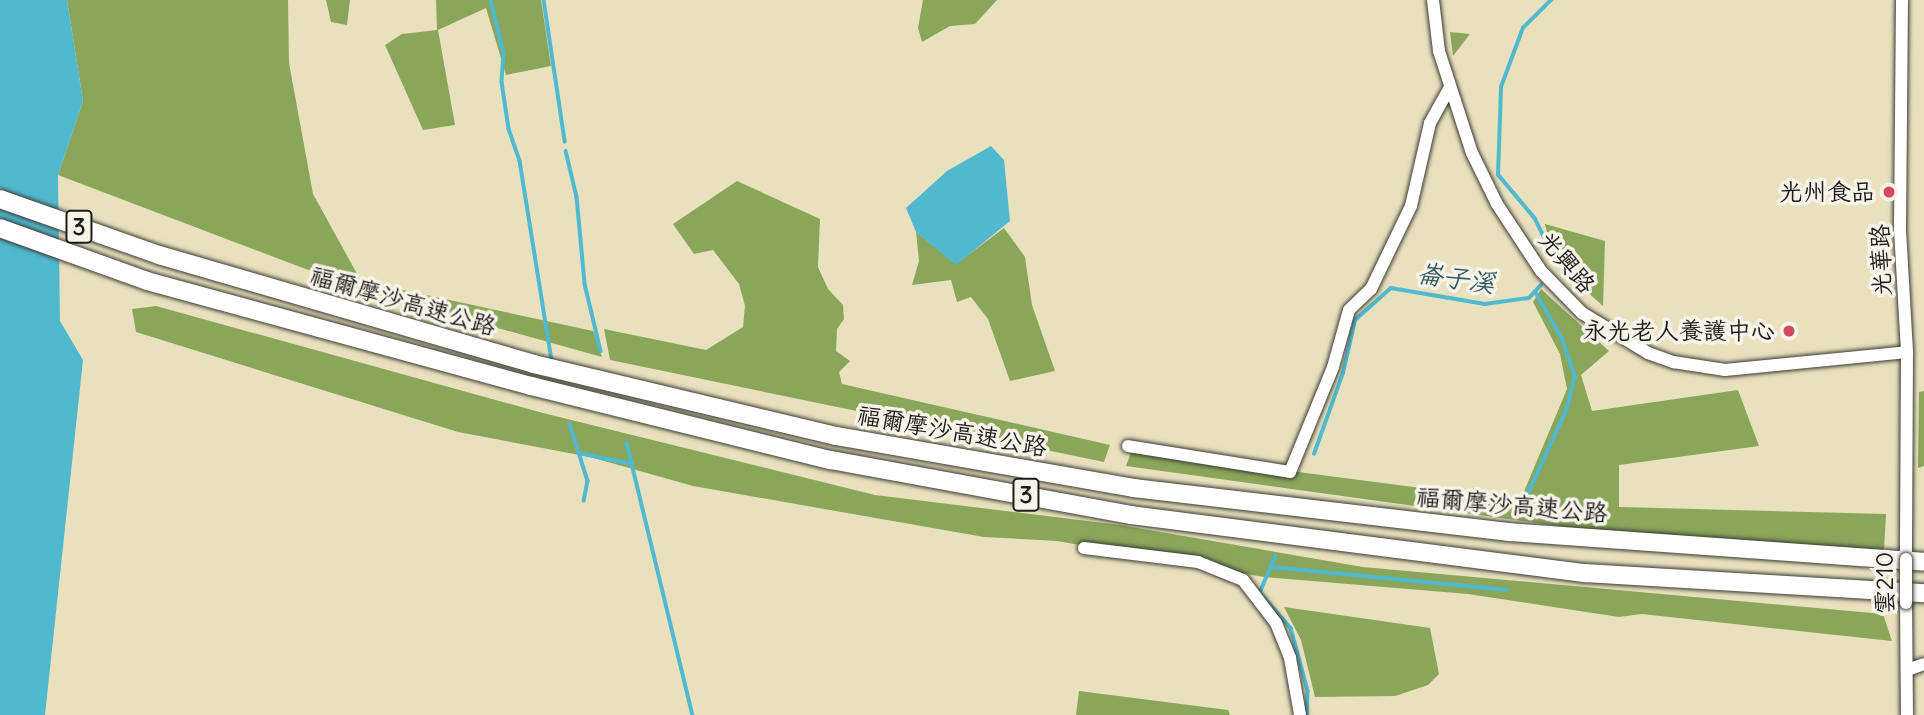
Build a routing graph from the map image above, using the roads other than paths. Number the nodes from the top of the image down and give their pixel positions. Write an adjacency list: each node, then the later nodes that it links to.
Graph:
1 (1433, 0): 3 (street, 光興路)
2 (1902, 0): 6 (street, 光華路 / 雲210)
3 (1450, 87): 6 (street, 光興路); 7 (street)
4 (0, 199): 10 (highway, 福爾摩沙高速公路 / 3)
5 (0, 228): 11 (highway, 福爾摩沙高速公路 / 3)
6 (1907, 352): 8 (street, 光華路 / 雲210)
7 (1128, 446)
8 (1906, 518): 13 (street, 雲210 / 雲210, bridge)
9 (1084, 548): 14 (street)
10 (1924, 562)
11 (1924, 593)
12 (1924, 664): 13 (street)
13 (1907, 670): 15 (street, 雲210)
14 (1300, 715)
15 (1907, 715)

